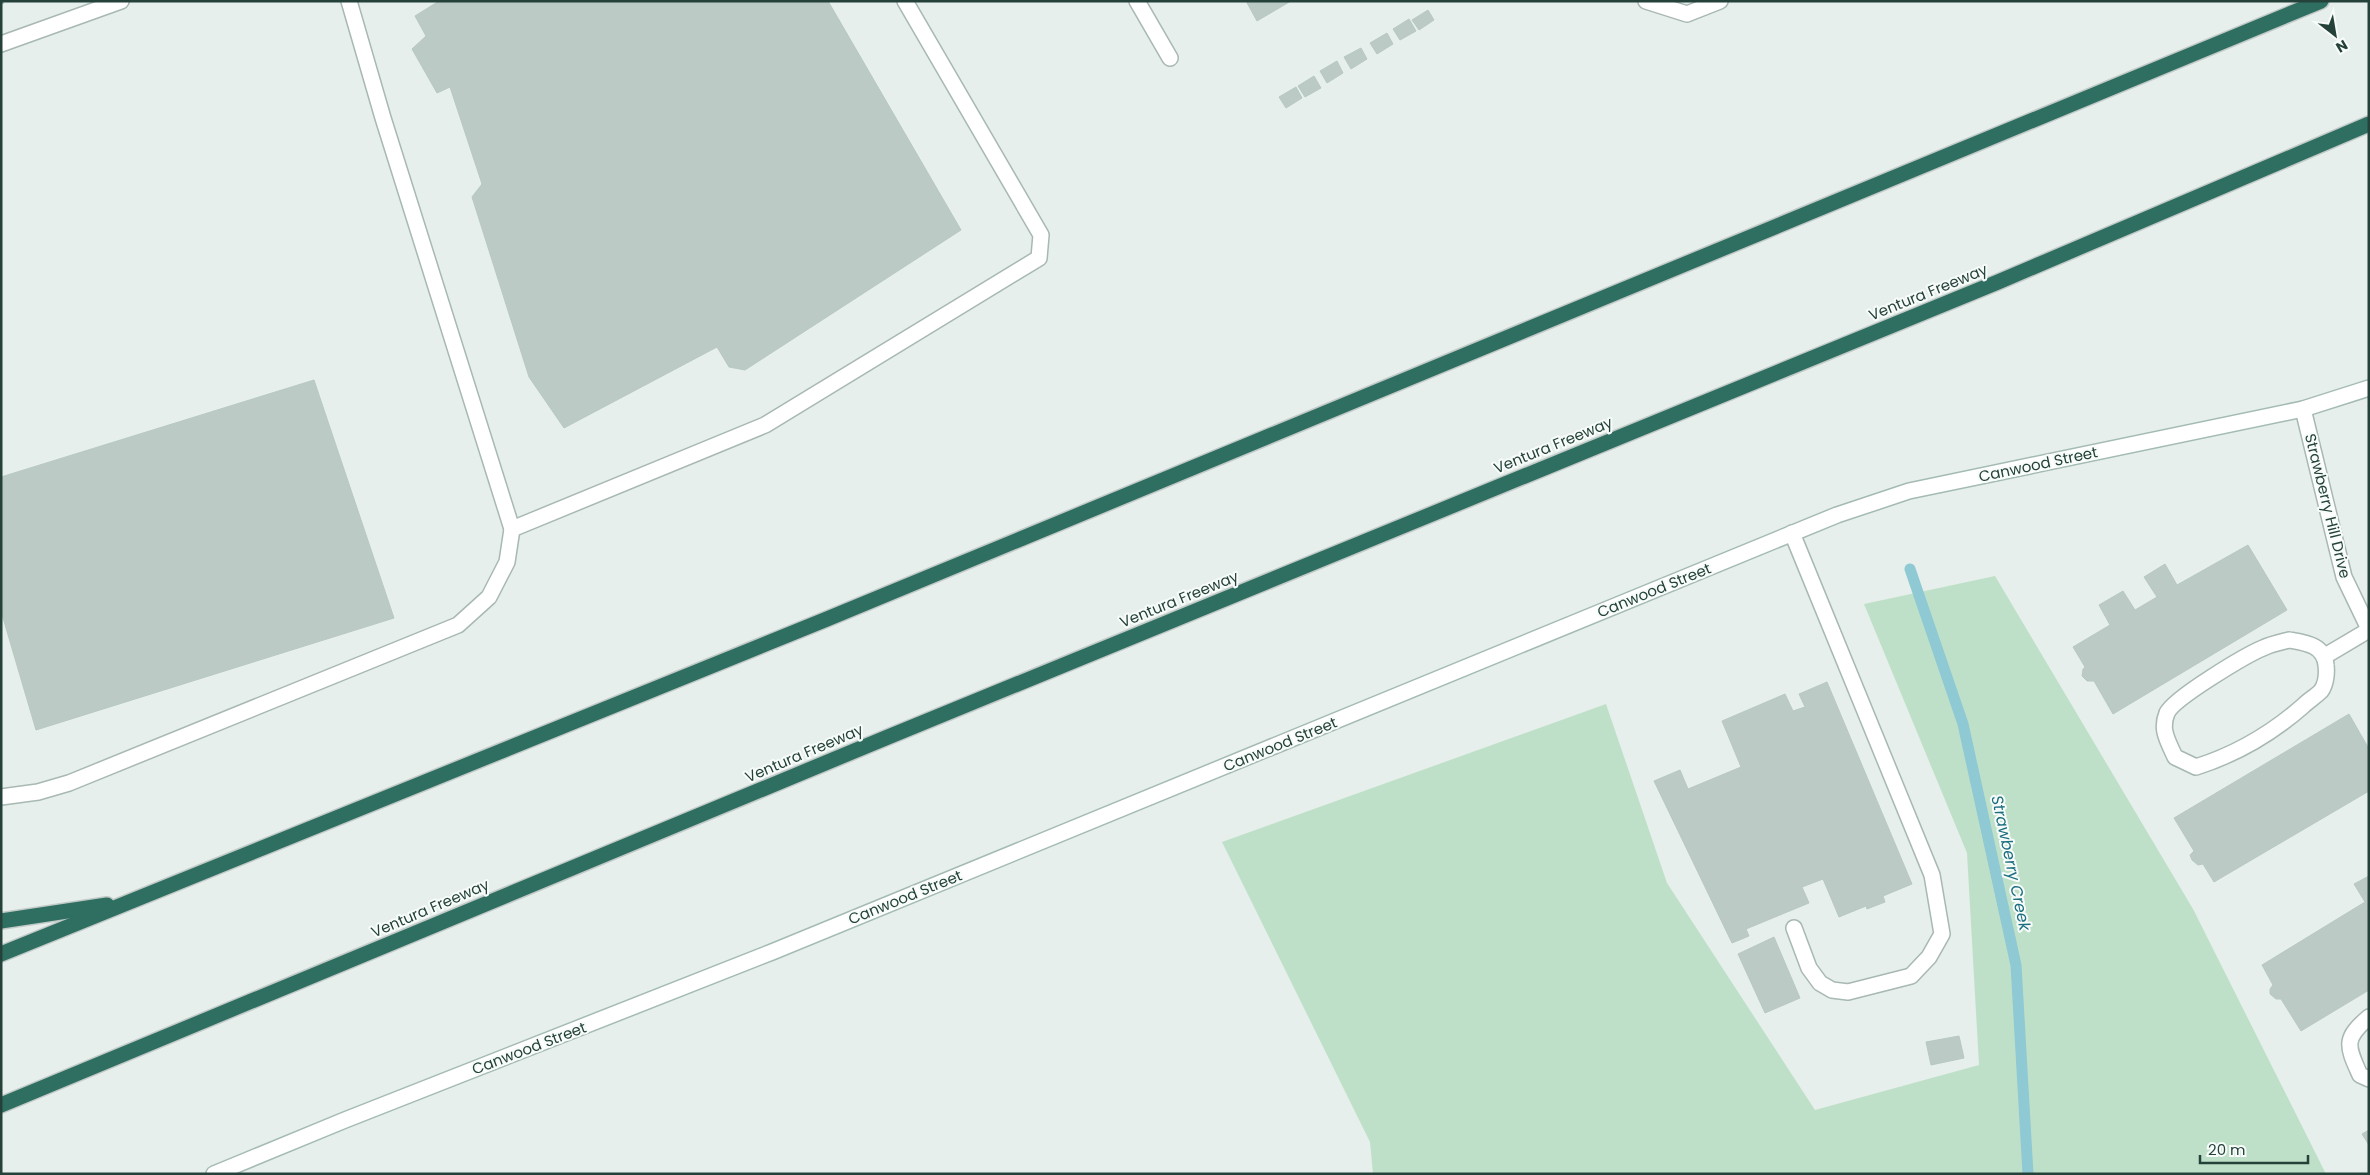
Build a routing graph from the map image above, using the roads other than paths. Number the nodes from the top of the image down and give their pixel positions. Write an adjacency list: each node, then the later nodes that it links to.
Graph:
1 (121, 1): 8 (street)
2 (349, 1): 13 (street)
3 (904, 1): 13 (street)
4 (1136, 1): 9 (street)
5 (1646, 1): 6 (street)
6 (1720, 1)
7 (2321, 1): 18 (highway)
8 (1, 44)
9 (1170, 58)
10 (2369, 124): 24 (highway, Ventura Freeway)
11 (2369, 388): 12 (street, Canwood Street)
12 (2303, 409): 14 (street, Canwood Street); 15 (street, Strawberry Hill Drive)
13 (512, 529): 17 (street)
14 (1792, 533): 20 (street); 25 (street, Canwood Street)
15 (2369, 629): 16 (street)
16 (2325, 656): 16 (street)
17 (1, 797)
18 (133, 901): 19 (highway); 21 (highway)
19 (1, 922)
20 (1794, 928)
21 (1, 954)
22 (2369, 1016): 23 (street)
23 (2369, 1079)
24 (1, 1107)
25 (214, 1174)

